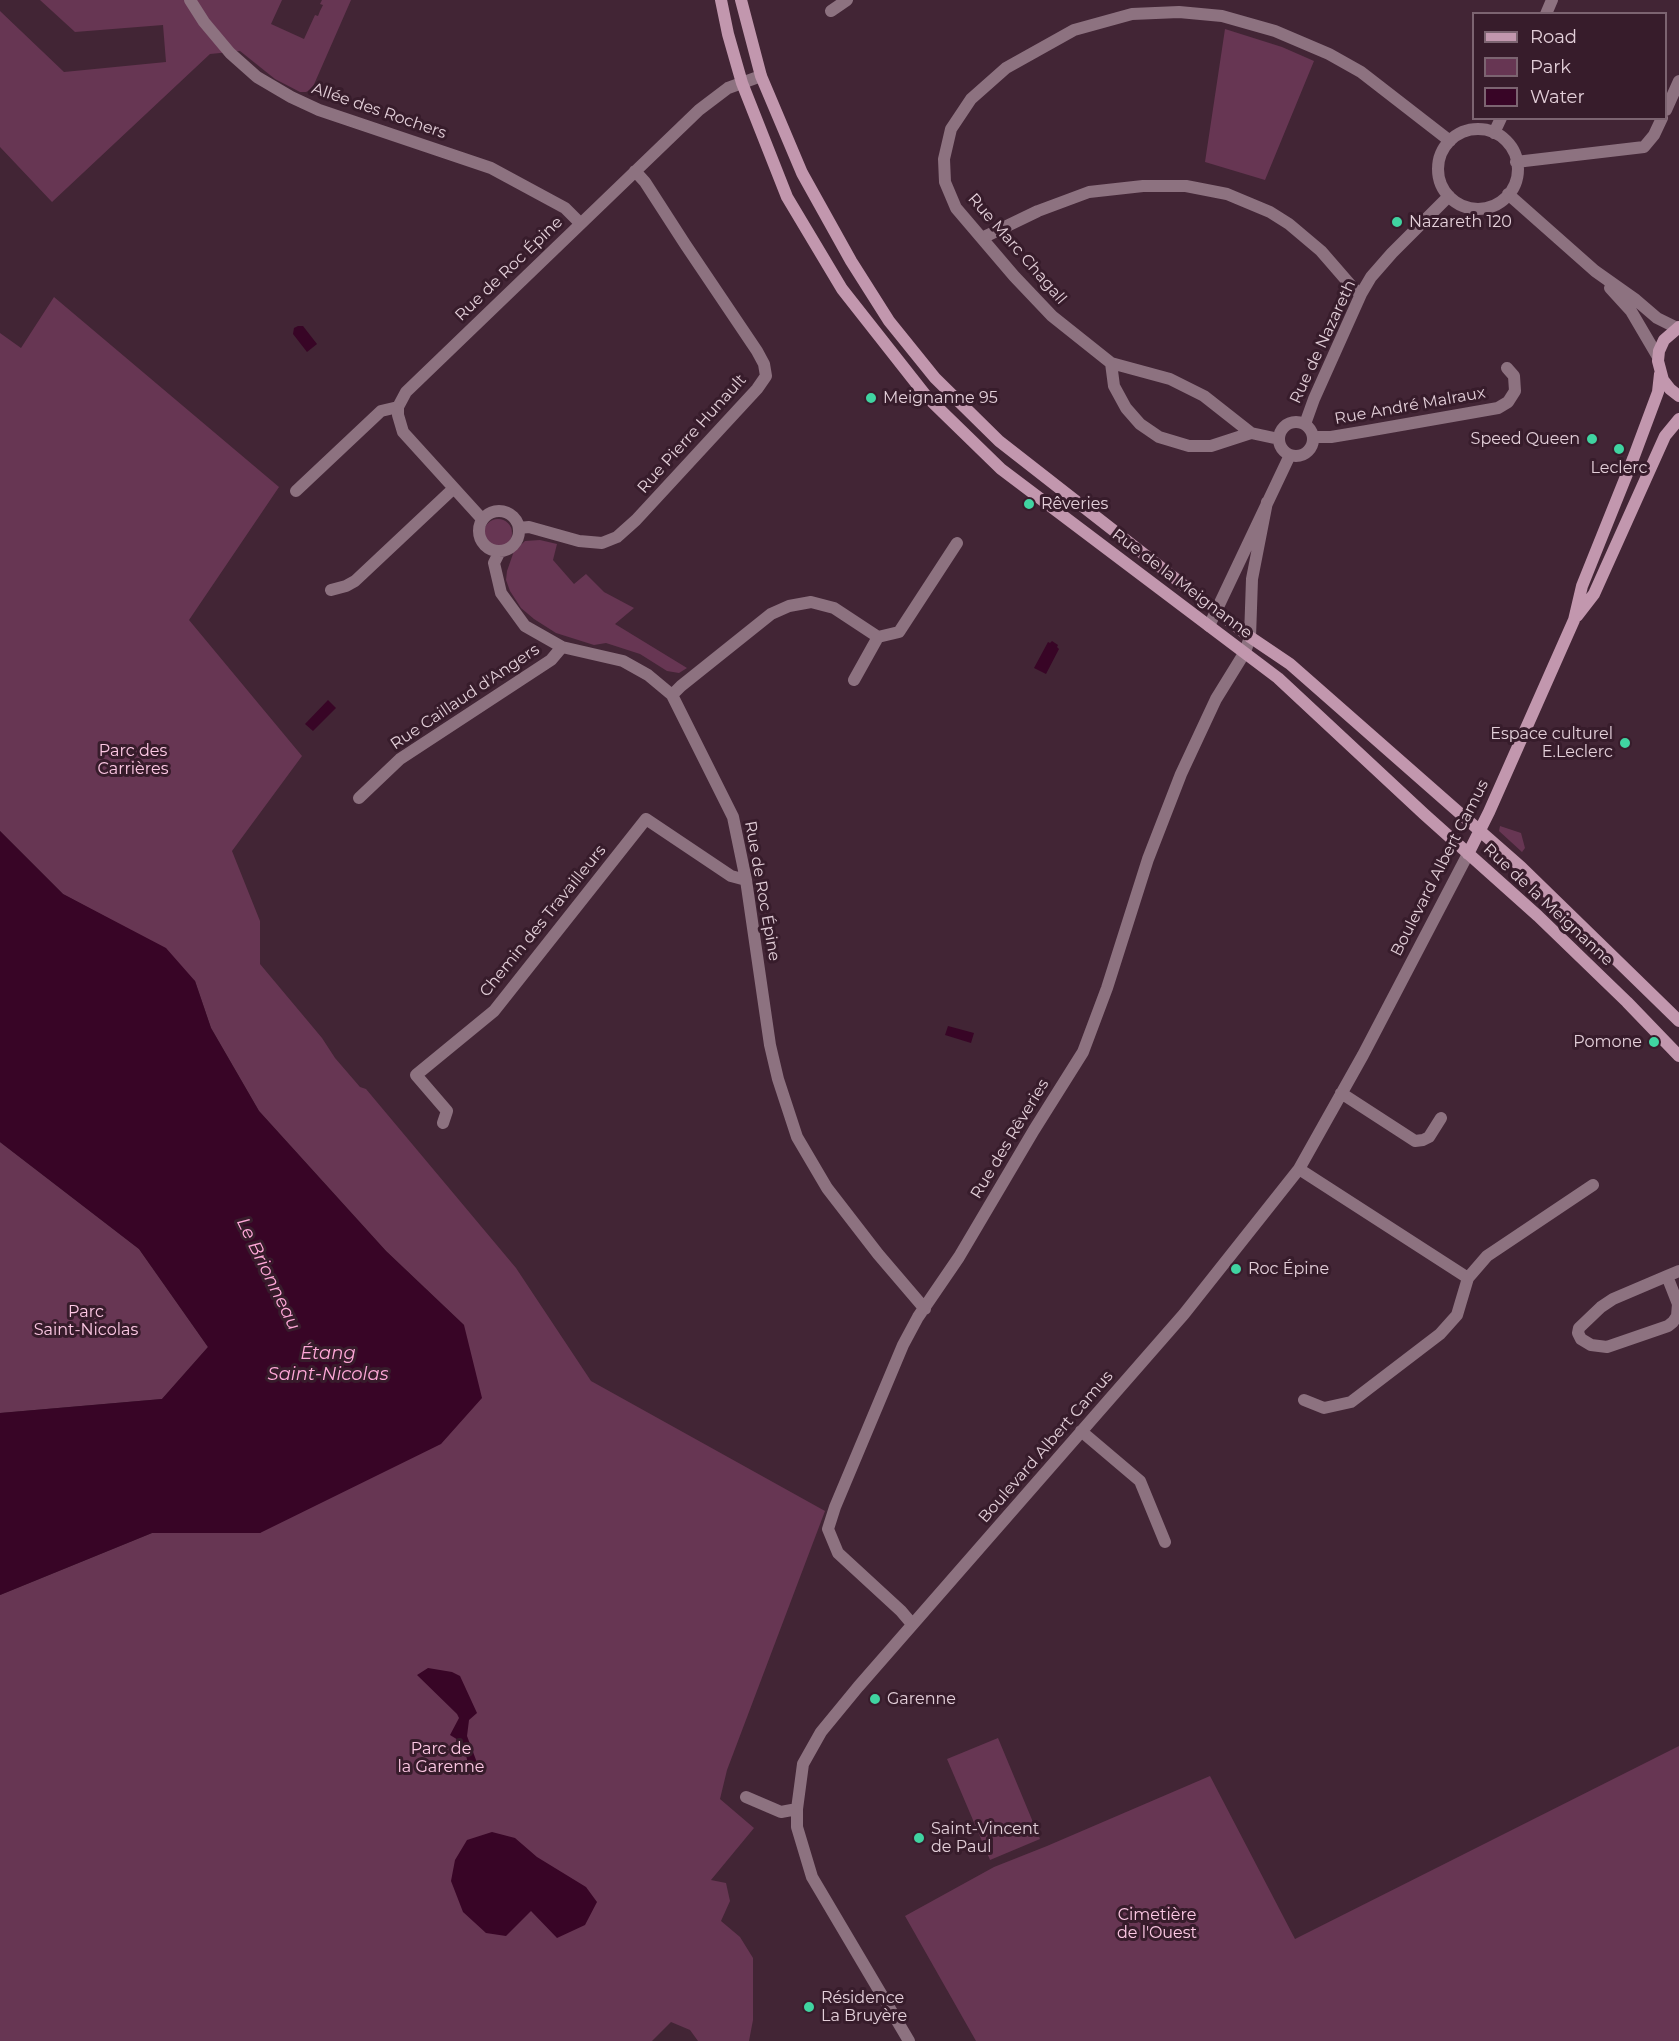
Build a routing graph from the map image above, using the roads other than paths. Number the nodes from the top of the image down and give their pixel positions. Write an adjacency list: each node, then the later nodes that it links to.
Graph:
1 (190, 0): 18 (street, Allée des Rochers)
2 (721, 0): 8 (street, Rue de la Meignanne)
3 (741, 0): 6 (street, Rue de la Meignanne)
4 (847, 0): 5 (street)
5 (831, 11)
6 (761, 76): 8 (street, Rue de Roc Épine); 43 (street, Rue de la Meignanne)
7 (1679, 81): 9 (street)
8 (742, 83): 15 (street, Rue de Roc Épine); 45 (street, Rue de la Meignanne)
9 (1667, 106)
10 (1500, 120): 12 (street)
11 (1661, 120): 14 (street)
12 (1494, 133): 13 (street); 14 (street)
13 (1450, 141): 17 (street); 19 (street, Rue Marc Chagall)
14 (1516, 162): 16 (street)
15 (636, 171): 18 (street, Rue de Roc Épine); 39 (street, Rue Pierre Hunault)
16 (1508, 194): 17 (street); 20 (street)
17 (1449, 196): 21 (street, Rue de Nazareth)
18 (580, 223): 28 (street, Rue de Roc Épine)
19 (982, 238): 21 (street); 24 (street, Rue Marc Chagall)
20 (1595, 271): 22 (street); 23 (street)
21 (1361, 294): 30 (street, Rue de Nazareth)
22 (1678, 327): 23 (street)
23 (1658, 357): 26 (street, Boulevard Albert Camus)
24 (1111, 363): 31 (street, Rue Marc Chagall); 31 (street, Rue Marc Chagall)
25 (1507, 368): 32 (street, Rue André Malraux)
26 (1660, 374): 27 (street); 44 (street, Boulevard Albert Camus)
27 (1679, 396)
28 (398, 407): 35 (street); 36 (street)
29 (1679, 419): 44 (street, Boulevard Albert Camus)
30 (1305, 424): 32 (street, Rue de Nazareth); 33 (street, Rue de Nazareth)
31 (1251, 433): 33 (street, Rue Marc Chagall)
32 (1313, 437): 34 (street)
33 (1280, 439): 34 (street)
34 (1290, 454): 37 (street)
35 (454, 488): 38 (street); 42 (street)
36 (296, 491)
37 (1267, 502): 43 (street); 47 (street)
38 (483, 519): 39 (street); 41 (street)
39 (519, 528): 41 (street)
40 (957, 543): 46 (street)
41 (500, 551): 48 (street, Rue de Roc Épine)
42 (331, 590)
43 (1216, 610): 45 (street); 47 (street, Rue de la Meignanne)
44 (1575, 620): 53 (street, Boulevard Albert Camus)
45 (1209, 626): 49 (street, Rue de la Meignanne)
46 (878, 637): 50 (street); 51 (street)
47 (1250, 637): 49 (street, Rue des Rêveries); 53 (street, Rue de la Meignanne)
48 (562, 647): 51 (street, Rue de Roc Épine); 52 (street, Rue Caillaud d'Angers)
49 (1245, 652): 54 (street, Rue de la Meignanne); 66 (street, Rue des Rêveries)
50 (854, 680)
51 (672, 696): 55 (street, Rue de Roc Épine)
52 (359, 798)
53 (1480, 831): 54 (street, Boulevard Albert Camus); 56 (street, Rue de la Meignanne)
54 (1468, 854): 57 (street, Rue de la Meignanne); 58 (street, Boulevard Albert Camus)
55 (746, 880): 60 (street, Chemin des Travailleurs); 66 (street, Rue de Roc Épine)
56 (1679, 1021)
57 (1679, 1056)
58 (1341, 1093): 59 (street); 61 (street, Boulevard Albert Camus)
59 (1441, 1118)
60 (442, 1123)
61 (1299, 1169): 65 (street); 68 (street, Boulevard Albert Camus)
62 (1593, 1185): 65 (street)
63 (1679, 1271): 64 (street)
64 (1667, 1276): 64 (street)
65 (1468, 1278): 67 (street)
66 (927, 1306): 70 (street, Rue des Rêveries)
67 (1304, 1400)
68 (1081, 1431): 69 (street); 70 (street, Boulevard Albert Camus)
69 (1165, 1542)
70 (912, 1624): 72 (street, Boulevard Albert Camus)
71 (746, 1797): 72 (street)
72 (797, 1809): 73 (street, Boulevard Albert Camus)
73 (909, 2041)

